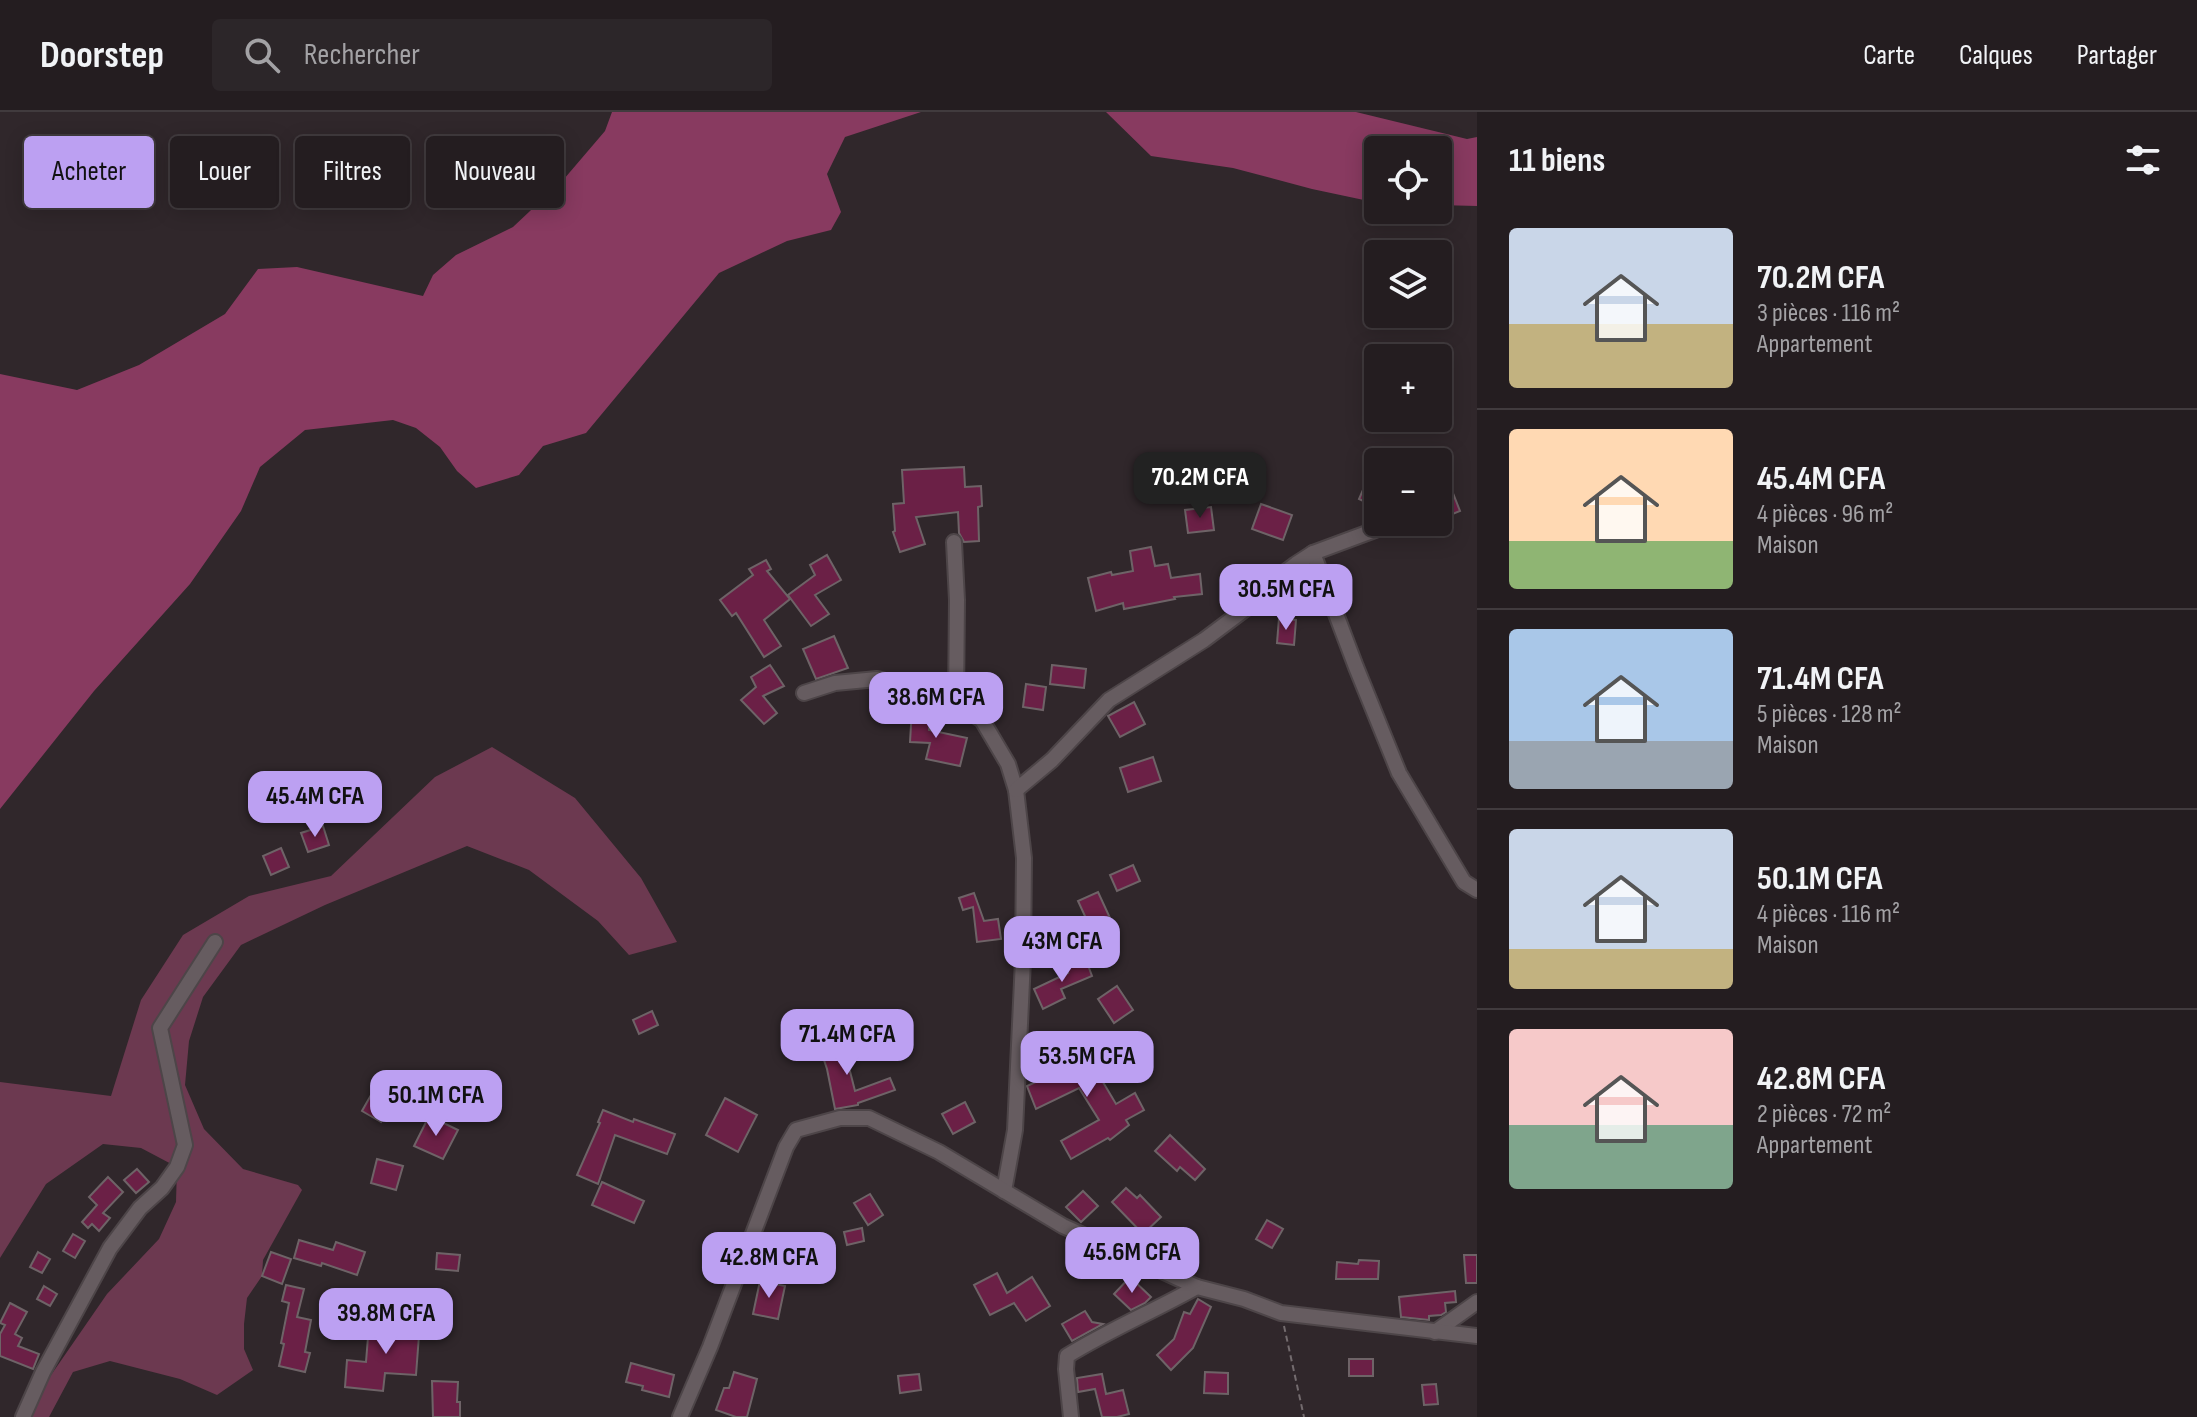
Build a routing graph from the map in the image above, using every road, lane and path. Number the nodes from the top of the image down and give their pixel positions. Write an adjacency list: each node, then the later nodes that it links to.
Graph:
1 (1364, 534): 3 (street)
2 (954, 542): 5 (street)
3 (1313, 553): 6 (street); 7 (street)
4 (804, 693): 5 (street)
5 (956, 702): 6 (street)
6 (1016, 790): 9 (street)
7 (1477, 890)
8 (215, 942): 15 (street)
9 (1004, 1191): 10 (street); 16 (street)
10 (1197, 1287): 12 (street); 17 (street)
11 (1477, 1302): 13 (street)
12 (1281, 1313): 13 (street); 18 (path)
13 (1435, 1332): 14 (street)
14 (1477, 1336)
15 (23, 1417)
16 (680, 1417)
17 (1071, 1417)
18 (1304, 1417)

